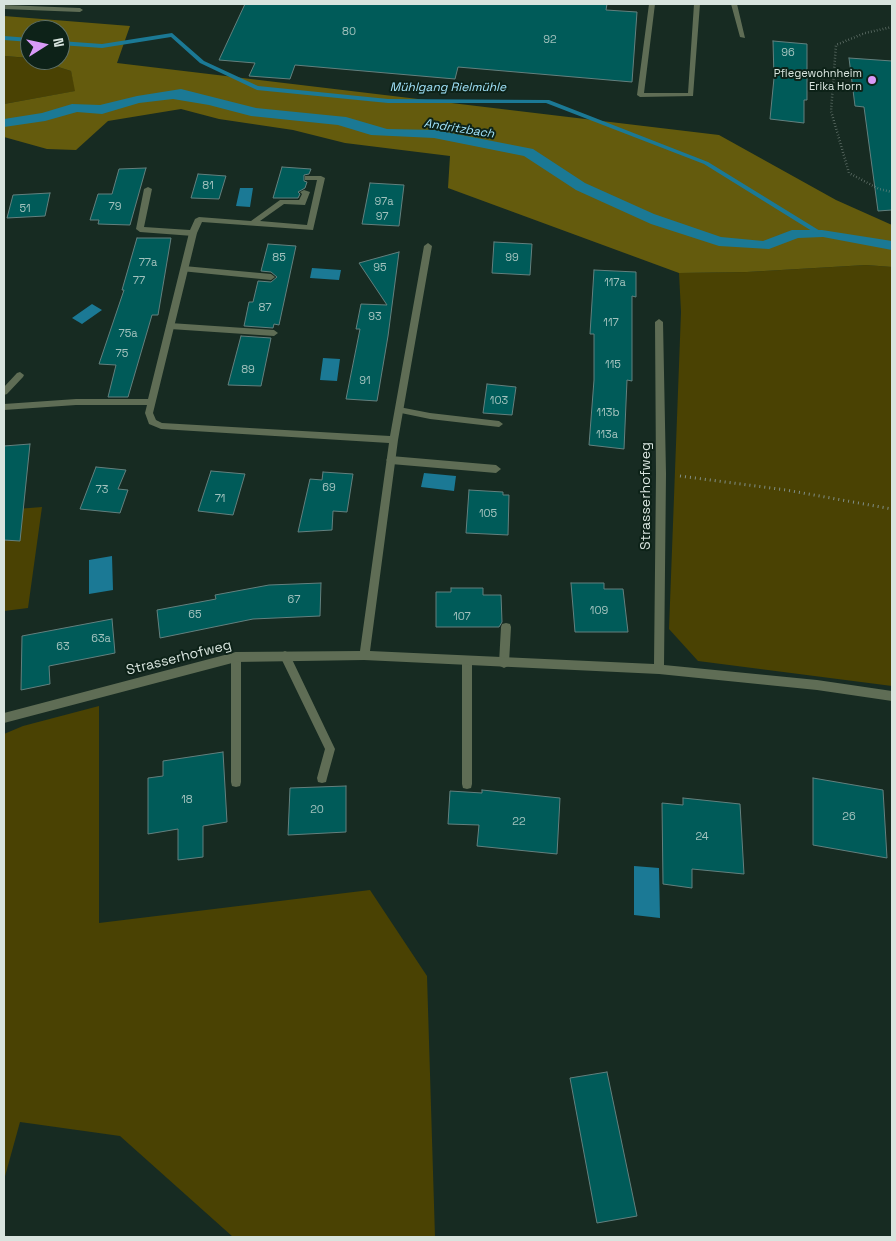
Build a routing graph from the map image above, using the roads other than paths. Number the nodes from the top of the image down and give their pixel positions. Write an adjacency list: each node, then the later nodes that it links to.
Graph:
1 (652, 4): 2 (street)
2 (697, 4)
3 (734, 4): 6 (street)
4 (4, 7): 5 (street)
5 (80, 10)
6 (743, 37)
7 (308, 178): 10 (street)
8 (148, 189): 11 (street)
9 (304, 192): 10 (street)
10 (251, 224): 11 (street)
11 (193, 233): 13 (street)
12 (428, 246): 22 (street)
13 (184, 269): 14 (street); 16 (street)
14 (271, 277)
15 (659, 322): 33 (street, Strasserhofweg)
16 (170, 326): 17 (street); 20 (street)
17 (274, 334)
18 (20, 375): 19 (street)
19 (4, 392)
20 (152, 402): 21 (street); 24 (street)
21 (4, 407)
22 (399, 410): 23 (street); 24 (street)
23 (499, 424)
24 (394, 440): 25 (street)
25 (391, 460): 26 (street); 28 (street)
26 (496, 469)
27 (506, 627): 32 (street)
28 (364, 655): 29 (street, Strasserhofweg); 31 (street, Strasserhofweg)
29 (285, 656): 30 (street, Strasserhofweg); 36 (street)
30 (236, 657): 35 (street, Strasserhofweg); 37 (street)
31 (467, 661): 32 (street, Strasserhofweg); 38 (street)
32 (504, 663): 33 (street, Strasserhofweg)
33 (659, 669): 34 (street, Strasserhofweg)
34 (892, 696)
35 (4, 718)
36 (322, 778)
37 (236, 782)
38 (467, 784)

